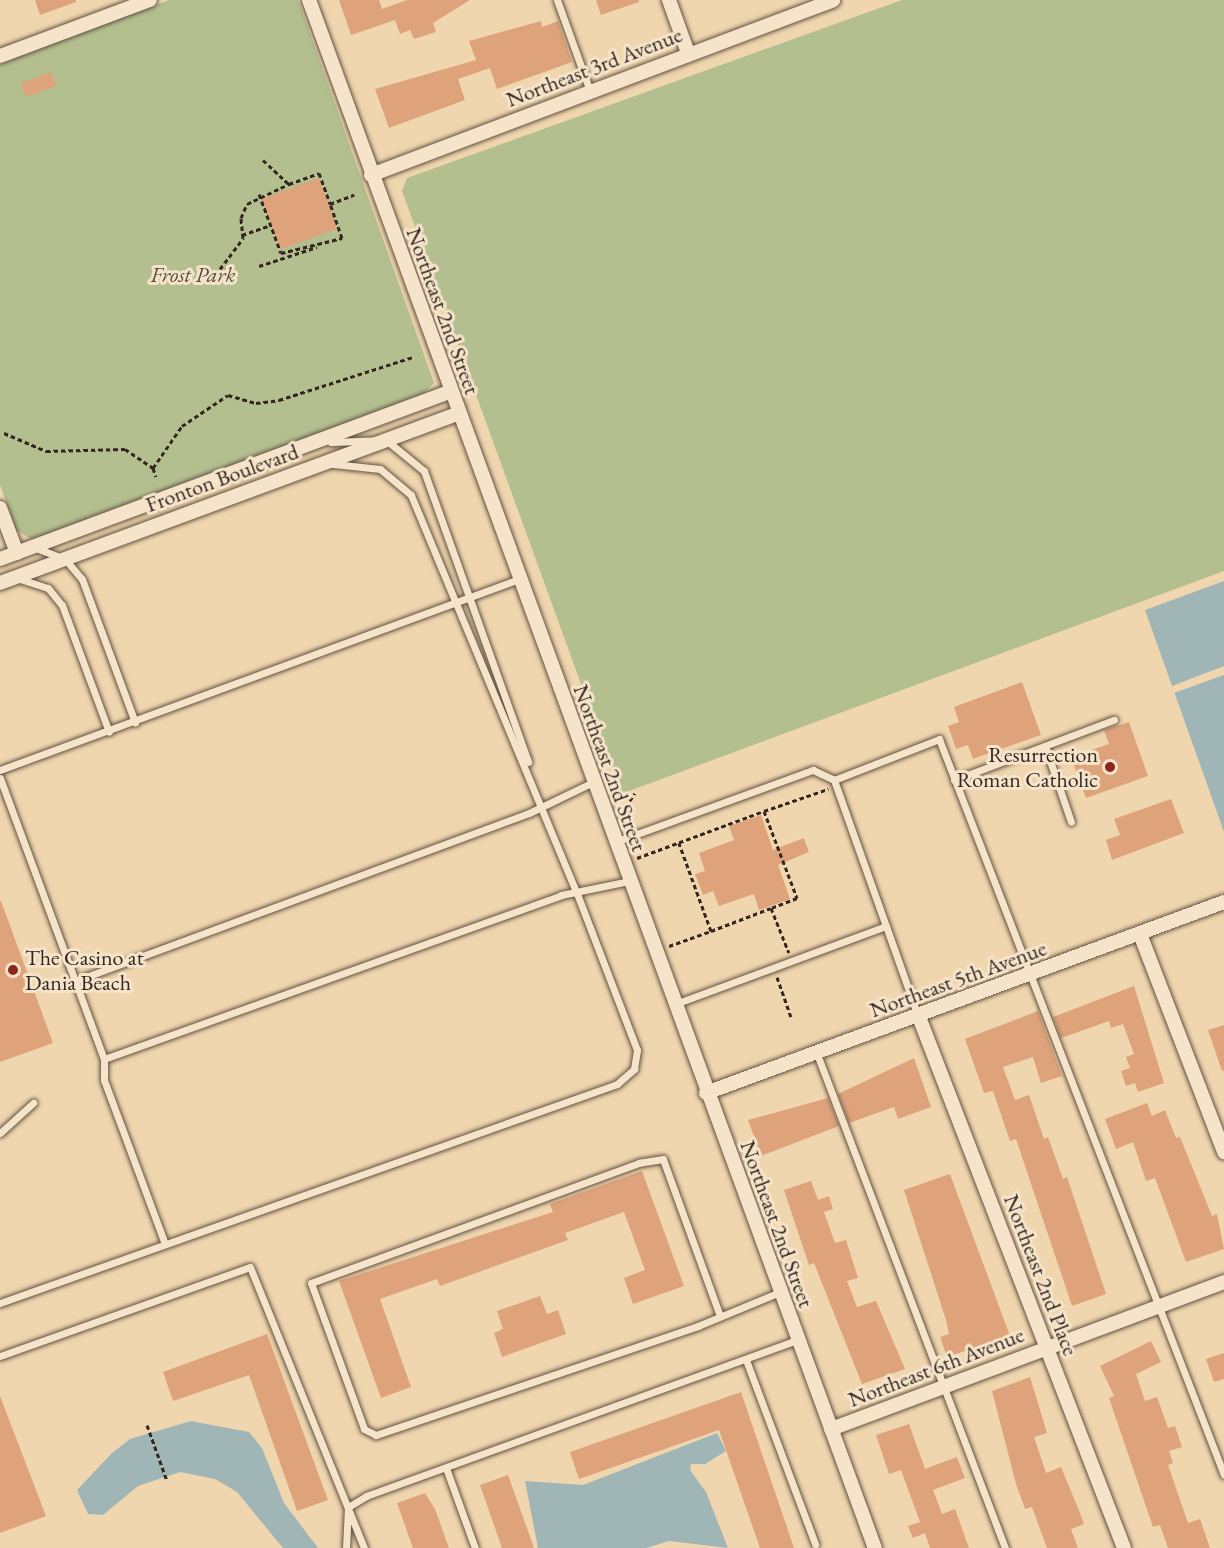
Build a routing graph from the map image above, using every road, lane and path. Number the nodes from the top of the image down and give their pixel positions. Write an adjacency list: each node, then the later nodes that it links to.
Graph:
1 (150, 0): 7 (street)
2 (309, 0): 10 (street, Northeast 2nd Street)
3 (557, 0): 8 (lane)
4 (669, 0): 6 (street)
5 (833, 0): 6 (street, Northeast 3rd Avenue)
6 (688, 53): 8 (street, Northeast 3rd Avenue)
7 (0, 56)
8 (590, 91): 10 (street, Northeast 3rd Avenue)
9 (263, 160): 11 (path)
10 (371, 175): 21 (street, Northeast 2nd Street)
11 (289, 184): 12 (path); 14 (path)
12 (260, 194): 15 (path); 16 (path)
13 (354, 195): 14 (path)
14 (330, 204): 17 (path)
15 (271, 225): 16 (path); 17 (path)
16 (242, 235): 19 (path)
17 (317, 247): 18 (path)
18 (259, 266)
19 (220, 269)
20 (413, 357): 27 (path)
21 (451, 392): 22 (street, Northeast 2nd Street); 25 (street, Fronton Boulevard)
22 (459, 413): 24 (street, Fronton Boulevard); 35 (street, Northeast 2nd Street)
23 (4, 434): 27 (path)
24 (386, 440): 25 (lane); 26 (street, Fronton Boulevard); 37 (lane)
25 (316, 444): 30 (street, Fronton Boulevard)
26 (321, 464): 33 (street, Fronton Boulevard); 38 (lane)
27 (153, 468): 28 (path)
28 (156, 477)
29 (0, 508): 31 (street)
30 (34, 547): 31 (street, Fronton Boulevard); 33 (lane)
31 (17, 553): 32 (street, Fronton Boulevard)
32 (0, 559)
33 (65, 559): 34 (street, Fronton Boulevard); 40 (lane)
34 (15, 578): 36 (street, Fronton Boulevard); 41 (lane)
35 (519, 579): 37 (lane); 47 (street, Northeast 2nd Street)
36 (0, 583)
37 (473, 597): 38 (lane); 50 (lane)
38 (456, 603): 40 (lane); 50 (lane)
39 (1114, 720): 42 (lane)
40 (135, 723): 41 (lane)
41 (109, 732): 43 (lane)
42 (1045, 746): 46 (lane); 52 (lane)
43 (0, 770)
44 (0, 778): 69 (lane)
45 (834, 780): 46 (lane); 53 (lane); 62 (lane)
46 (954, 780): 68 (lane)
47 (593, 782): 50 (lane); 54 (street, Northeast 2nd Street)
48 (635, 793): 53 (path)
49 (834, 800): 51 (path)
50 (543, 807): 59 (lane); 69 (lane)
51 (764, 811): 55 (path); 61 (path)
52 (1071, 822)
53 (630, 837): 54 (lane); 56 (path)
54 (615, 842): 58 (street, Northeast 2nd Street)
55 (679, 843): 56 (path); 63 (path)
56 (637, 858): 57 (path)
57 (642, 871)
58 (629, 881): 59 (lane); 70 (street, Northeast 2nd Street)
59 (577, 894): 74 (lane); 79 (lane)
60 (1224, 902): 64 (street, Northeast 5th Avenue)
61 (771, 908): 63 (path); 66 (path)
62 (886, 926): 67 (lane); 72 (lane)
63 (711, 931): 65 (path)
64 (1140, 934): 68 (street, Northeast 5th Avenue); 78 (street)
65 (665, 936)
66 (801, 951)
67 (774, 967): 70 (lane); 71 (path)
68 (1032, 974): 72 (street, Northeast 5th Avenue); 83 (lane)
69 (75, 981): 74 (lane)
70 (673, 1004): 75 (street, Northeast 2nd Street)
71 (791, 1017)
72 (919, 1017): 73 (street, Northeast 5th Avenue); 86 (street, Northeast 2nd Place)
73 (817, 1054): 75 (street, Northeast 5th Avenue); 89 (lane)
74 (104, 1059): 79 (lane)
75 (706, 1093): 81 (street, Northeast 2nd Street)
76 (33, 1103): 77 (lane)
77 (0, 1133)
78 (1223, 1148)
79 (165, 1244): 82 (lane)
80 (1224, 1282): 83 (street, Northeast 6th Avenue)
81 (780, 1292): 84 (lane); 85 (street, Northeast 2nd Street)
82 (0, 1302)
83 (1159, 1306): 86 (street, Northeast 6th Avenue); 93 (lane)
84 (720, 1316): 84 (lane)
85 (797, 1340): 88 (lane); 91 (street, Northeast 2nd Street)
86 (1047, 1348): 89 (street, Northeast 6th Avenue); 102 (street, Northeast 2nd Place)
87 (0, 1356): 95 (lane)
88 (746, 1360): 92 (lane); 96 (lane)
89 (944, 1386): 91 (street, Northeast 6th Avenue); 101 (lane)
90 (147, 1425): 94 (path)
91 (831, 1429): 100 (street, Northeast 2nd Street)
92 (446, 1468): 95 (lane); 99 (lane)
93 (1224, 1475)
94 (167, 1480)
95 (348, 1507): 97 (lane); 98 (lane)
96 (815, 1544)
97 (346, 1548)
98 (364, 1548)
99 (475, 1548)
100 (875, 1548)
101 (1005, 1548)
102 (1124, 1548)

